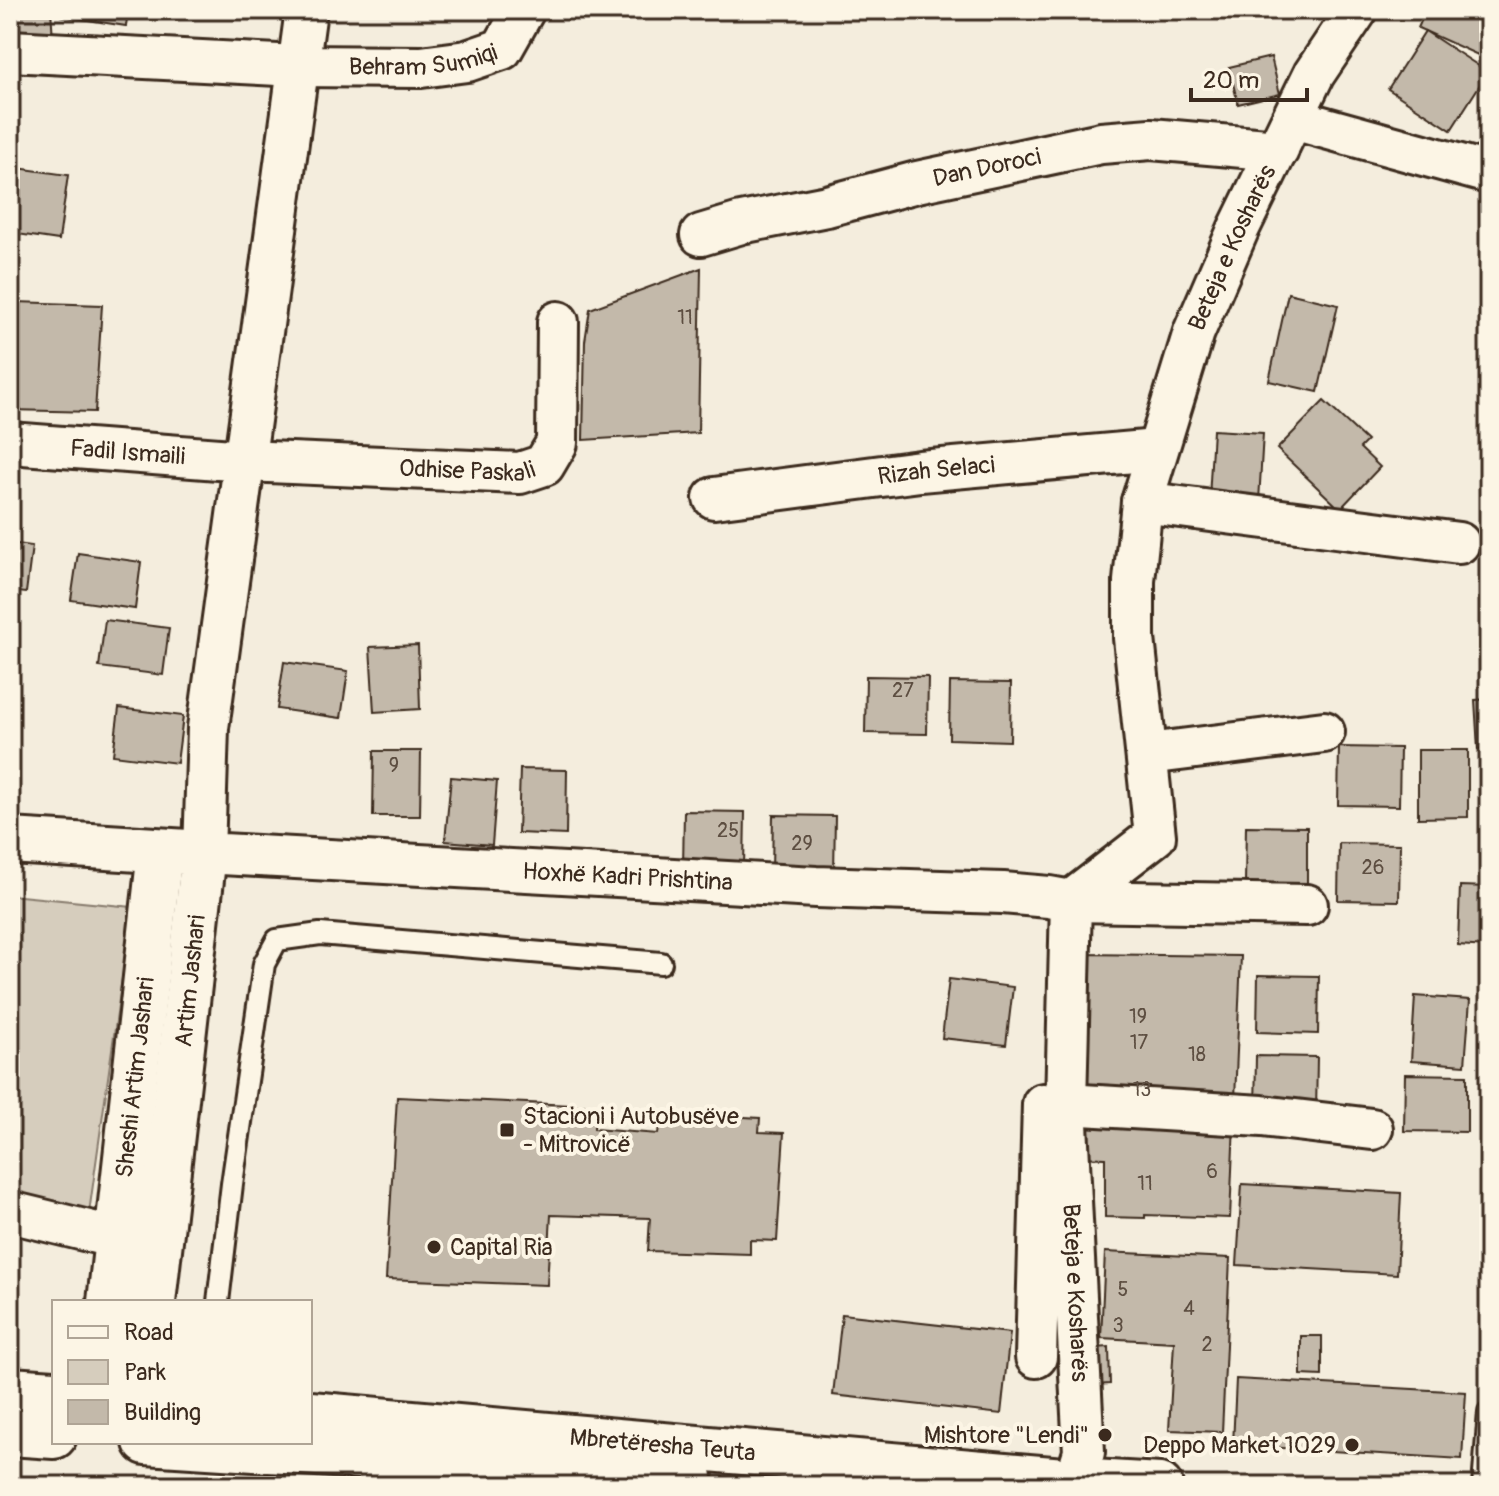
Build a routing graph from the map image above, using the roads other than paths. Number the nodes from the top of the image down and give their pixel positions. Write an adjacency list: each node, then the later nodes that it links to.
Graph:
1 (306, 10): 5 (street)
2 (524, 10): 5 (street, Behram Sumiqi)
3 (1357, 10): 6 (street, Beteja e Kosharës)
4 (10, 51): 5 (street, Behram Sumiqi)
5 (297, 66): 12 (street)
6 (1285, 135): 7 (street, Dan Doroci); 8 (street, Dan Doroci); 11 (street, Beteja e Kosharës)
7 (1489, 173)
8 (701, 235)
9 (558, 322): 12 (street, Odhise Paskali)
10 (10, 443): 12 (street, Fadil Ismaili)
11 (1157, 450): 13 (street, Rizah Selaci); 14 (street, Beteja e Kosharës)
12 (245, 461): 20 (street)
13 (714, 498)
14 (1142, 502): 15 (street); 17 (street, Beteja e Kosharës)
15 (1459, 543)
16 (1324, 732): 17 (street)
17 (1148, 754): 21 (street, Beteja e Kosharës)
18 (10, 841): 19 (main road)
19 (160, 851): 20 (main road); 27 (main road, Sheshi Artim Jashari)
20 (204, 853): 21 (street, Hoxhë Kadri Prishtina); 29 (main road, Artim Jashari)
21 (1060, 899): 22 (street); 24 (street, Beteja e Kosharës); 31 (street)
22 (1307, 905)
23 (661, 963): 30 (lane)
24 (1066, 1104): 25 (street); 39 (street, Beteja e Kosharës)
25 (1372, 1129)
26 (10, 1212): 27 (street)
27 (117, 1238): 28 (main road, Sheshi Artim Jashari)
28 (110, 1300)
29 (153, 1300)
30 (218, 1300)
31 (1036, 1357)
32 (10, 1390): 33 (main road)
33 (52, 1393)
34 (1489, 1412): 42 (lane)
35 (312, 1414): 39 (main road, Mbretëresha Teuta)
36 (10, 1433): 37 (main road)
37 (52, 1436)
38 (177, 1444): 40 (main road, Mbretëresha Teuta)
39 (1075, 1481): 41 (main road, Mbretëresha Teuta)
40 (828, 1486)
41 (1160, 1486)
42 (1483, 1486)

